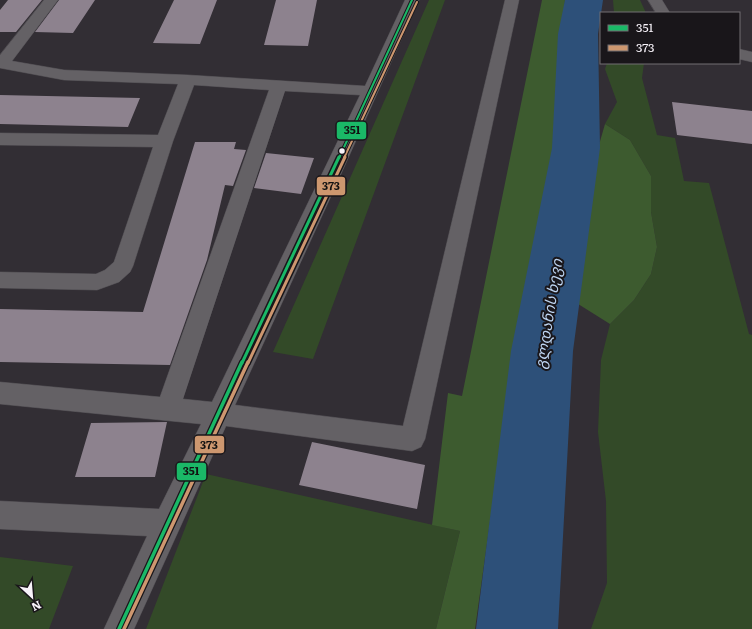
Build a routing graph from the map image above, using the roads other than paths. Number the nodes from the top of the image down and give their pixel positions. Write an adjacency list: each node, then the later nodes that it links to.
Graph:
1 (51, 0): 8 (street)
2 (412, 0): 11 (street)
3 (512, 0): 17 (street)
4 (655, 0): 5 (street)
5 (662, 12)
6 (740, 54): 7 (street)
7 (752, 57)
8 (1, 63): 9 (street)
9 (188, 80): 10 (street); 13 (street)
10 (279, 85): 11 (street); 16 (street)
11 (369, 91): 17 (street)
12 (0, 139): 13 (street)
13 (164, 141): 14 (street)
14 (0, 280)
15 (0, 393): 16 (street)
16 (168, 409): 17 (street)
17 (218, 414): 19 (street)
18 (0, 515): 19 (street)
19 (167, 523): 20 (street)
20 (119, 629)

